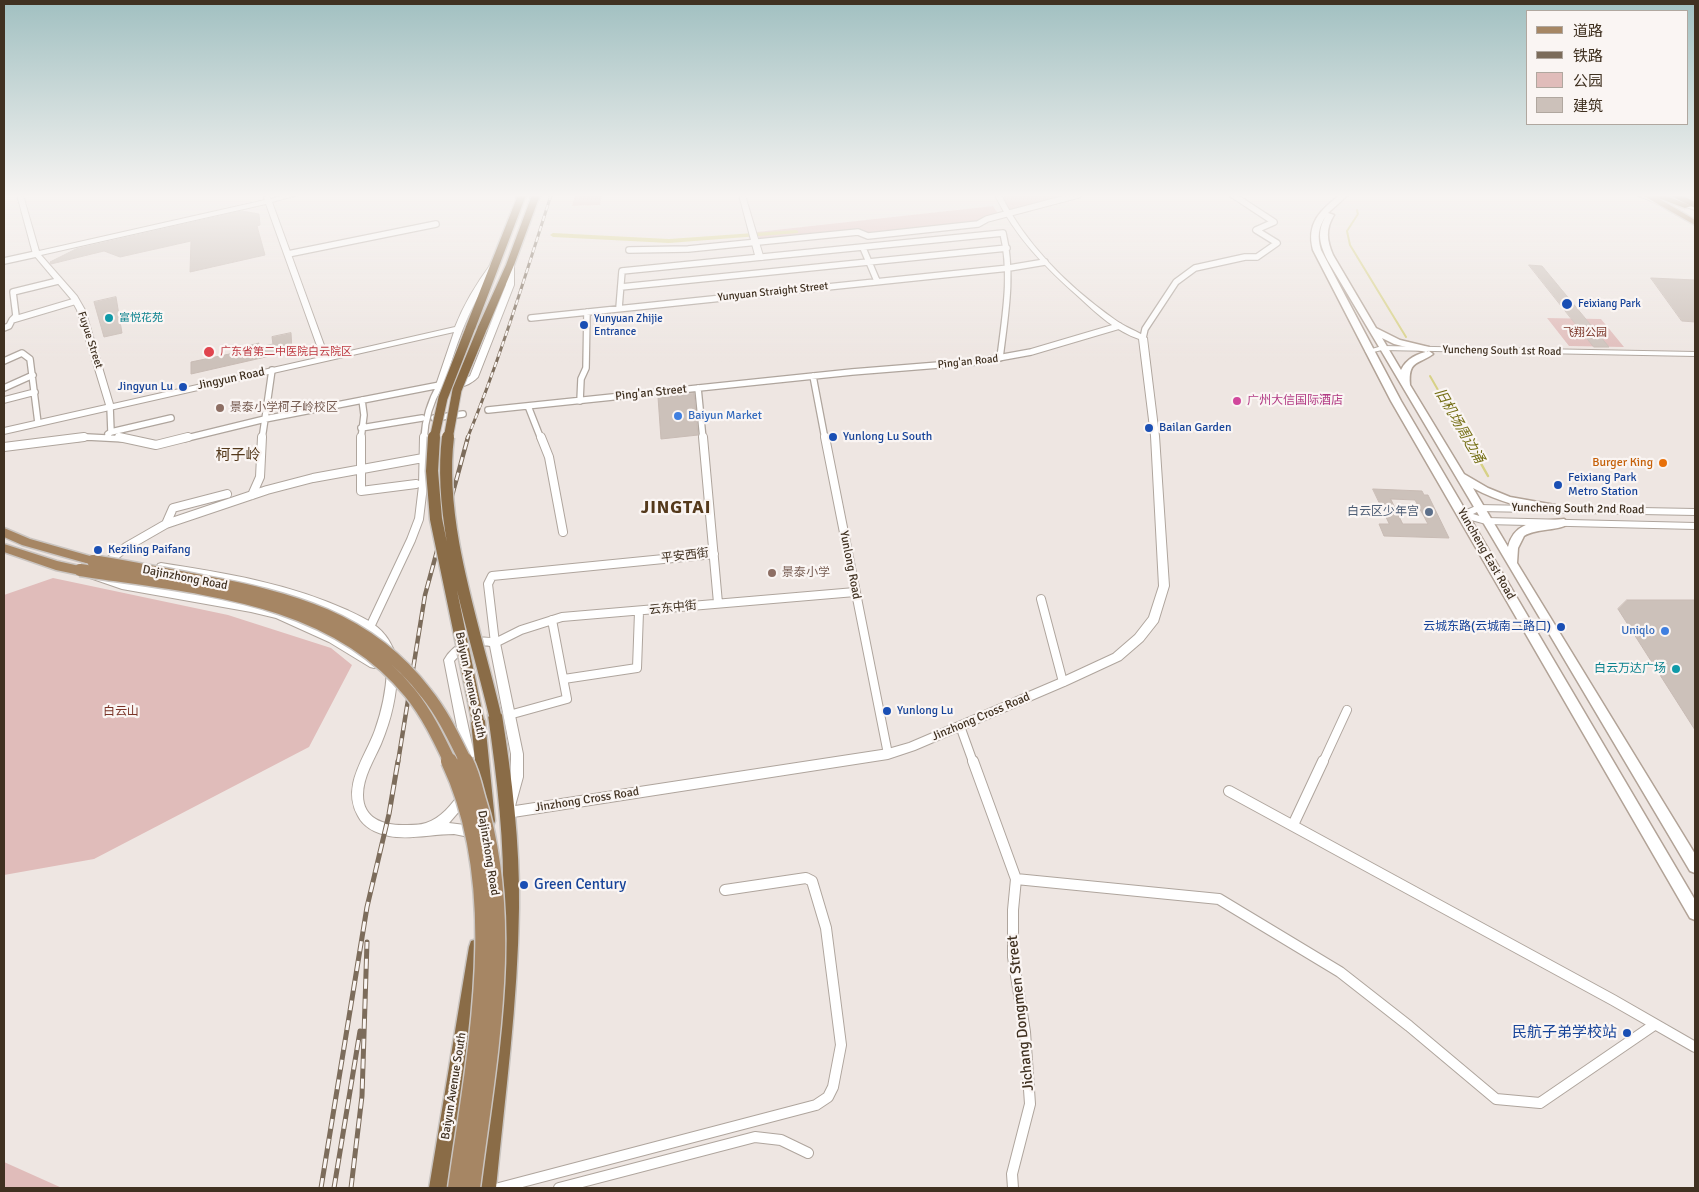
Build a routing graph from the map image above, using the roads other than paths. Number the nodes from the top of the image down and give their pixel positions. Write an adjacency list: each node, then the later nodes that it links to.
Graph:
1 (42, 251): 15 (street)
2 (287, 251): 16 (street)
3 (305, 251): 16 (street)
4 (500, 251): 21 (highway, Baiyun Avenue South)
5 (516, 251): 22 (highway, Baiyun Avenue South)
6 (758, 251): 17 (street)
7 (838, 251): 17 (street)
8 (864, 251): 19 (street)
9 (981, 251): 19 (street)
10 (1007, 251): 23 (street)
11 (1035, 251): 20 (street)
12 (1266, 251): 37 (street)
13 (1317, 251): 38 (main road, Yuncheng East Road)
14 (1327, 251): 34 (main road, Yuncheng East Road)
15 (36, 252): 18 (street); 24 (street, Fuyue Street)
16 (288, 254): 42 (street)
17 (760, 259): 26 (street)
18 (4, 262)
19 (868, 262): 25 (street); 26 (street)
20 (1045, 262): 23 (street, Yunyuan Straight Street); 32 (street)
21 (494, 266): 35 (street); 36 (highway, Baiyun Avenue South)
22 (510, 266): 36 (highway, Baiyun Avenue South); 51 (street)
23 (1010, 268): 25 (street, Yunyuan Straight Street); 43 (street)
24 (58, 281): 27 (street, Fuyue Street); 31 (street)
25 (877, 281): 28 (street, Yunyuan Straight Street)
26 (621, 287): 28 (street)
27 (76, 301): 31 (street); 59 (street, Fuyue Street)
28 (619, 308): 29 (street, Yunyuan Straight Street)
29 (587, 312): 30 (street, Yunyuan Straight Street); 58 (street)
30 (531, 318)
31 (12, 320): 33 (street)
32 (1119, 326): 37 (street); 43 (street, Ping'an Road)
33 (4, 328)
34 (1370, 328): 39 (main road, Yuncheng East Road); 40 (main road)
35 (458, 329): 42 (street, Jingyun Road); 51 (street)
36 (476, 329): 111 (highway, Baiyun Avenue South, bridge); 114 (highway, Baiyun Avenue South, bridge)
37 (1142, 338): 103 (street, Jinzhong Cross Road)
38 (1369, 351): 39 (street, Yuncheng South 1st Road); 50 (main road, Yuncheng East Road)
39 (1384, 351): 40 (street, Yuncheng South 1st Road); 49 (main road, Yuncheng East Road)
40 (1428, 352): 41 (street, Yuncheng South 1st Road); 44 (street, Yuncheng South 1st Road); 54 (main road)
41 (1695, 354)
42 (325, 358): 46 (street, Jingyun Road)
43 (1000, 358): 48 (street, Ping'an Road)
44 (1695, 358)
45 (4, 361): 47 (street)
46 (272, 370): 59 (street, Jingyun Road); 65 (street)
47 (32, 375): 52 (street); 55 (street)
48 (813, 376): 53 (street, Ping'an Street); 95 (street, Yunlong Road)
49 (1400, 378): 50 (main road); 54 (main road, Yuncheng East Road)
50 (1384, 379): 82 (main road, Yuncheng East Road)
51 (440, 385): 57 (street); 64 (street)
52 (4, 388)
53 (698, 388): 58 (street, Ping'an Street); 91 (street, 平安西街)
54 (1407, 388): 74 (main road, Yuncheng East Road)
55 (35, 392): 56 (street); 66 (street)
56 (4, 400)
57 (362, 400): 65 (street); 67 (street)
58 (580, 401): 60 (street, Ping'an Street)
59 (110, 406): 66 (street, Jingyun Road); 69 (street)
60 (528, 406): 61 (street, Ping'an Street); 89 (street)
61 (488, 410)
62 (463, 414): 64 (street)
63 (171, 418): 69 (street)
64 (425, 418): 67 (street); 72 (street)
65 (265, 419): 70 (street); 77 (street)
66 (38, 423): 68 (street, Jingyun Road)
67 (361, 428): 73 (street)
68 (4, 430)
69 (111, 432): 70 (street)
70 (103, 438): 71 (street)
71 (4, 447)
72 (423, 458): 73 (street); 100 (street)
73 (362, 469): 75 (street); 77 (street)
74 (1459, 476): 78 (main road, Yuncheng East Road); 79 (main road)
75 (416, 484)
76 (227, 494): 85 (street)
77 (252, 495): 85 (street)
78 (1478, 508): 79 (street, Yuncheng South 2nd Road); 82 (street, Yuncheng South 2nd Road); 83 (main road, Yuncheng East Road)
79 (1555, 509): 80 (street, Yuncheng South 2nd Road)
80 (1581, 509): 81 (street, Yuncheng South 2nd Road); 86 (street)
81 (1695, 512)
82 (1463, 515): 83 (street, Yuncheng South 2nd Road); 118 (main road, Yuncheng East Road)
83 (1486, 522): 84 (street, Yuncheng South 2nd Road); 94 (main road, Yuncheng East Road)
84 (1564, 523): 86 (street, Yuncheng South 2nd Road); 94 (main road)
85 (166, 524): 92 (street)
86 (1589, 524): 87 (street, Yuncheng South 2nd Road)
87 (1695, 526)
88 (4, 532): 93 (main road, Dajinzhong Road)
89 (563, 532)
90 (4, 548): 93 (main road, Dajinzhong Road)
91 (714, 554): 97 (street); 101 (street, 平安西街)
92 (109, 561): 93 (street); 100 (street)
93 (87, 565): 104 (street); 123 (main road, Dajinzhong Road, bridge); 124 (main road, Dajinzhong Road, bridge)
94 (1513, 566): 115 (main road, Yuncheng East Road)
95 (855, 592): 97 (street, 云东中街); 108 (street, Yunlong Road)
96 (1041, 599): 103 (street)
97 (718, 604): 98 (street, 云东中街)
98 (639, 612): 99 (street, 云东中街); 102 (street)
99 (552, 620): 101 (street, 云东中街); 102 (street)
100 (370, 627): 104 (street)
101 (495, 643): 106 (street); 109 (street)
102 (564, 679): 106 (street)
103 (1064, 682): 107 (street, Jinzhong Cross Road)
104 (392, 688): 113 (street)
105 (1347, 710): 112 (street)
106 (510, 715): 111 (street)
107 (960, 726): 108 (street, Jinzhong Cross Road); 116 (street, Jichang Dongmen Street)
108 (888, 754): 111 (street, Jinzhong Cross Road)
109 (474, 781): 113 (street); 114 (street)
110 (1229, 791): 112 (street)
111 (507, 813): 125 (highway, Baiyun Avenue South)
112 (1292, 825): 119 (street)
113 (423, 830): 114 (street)
114 (488, 850): 122 (highway, Baiyun Avenue South)
115 (1695, 866)
116 (1016, 879): 119 (street); 128 (street, Jichang Dongmen Street)
117 (725, 890): 126 (street)
118 (1695, 913)
119 (1654, 1025): 120 (street)
120 (1695, 1047)
121 (808, 1153): 127 (street)
122 (438, 1188)
123 (456, 1188)
124 (472, 1188)
125 (486, 1188)
126 (498, 1188)
127 (559, 1188)
128 (1012, 1188)

